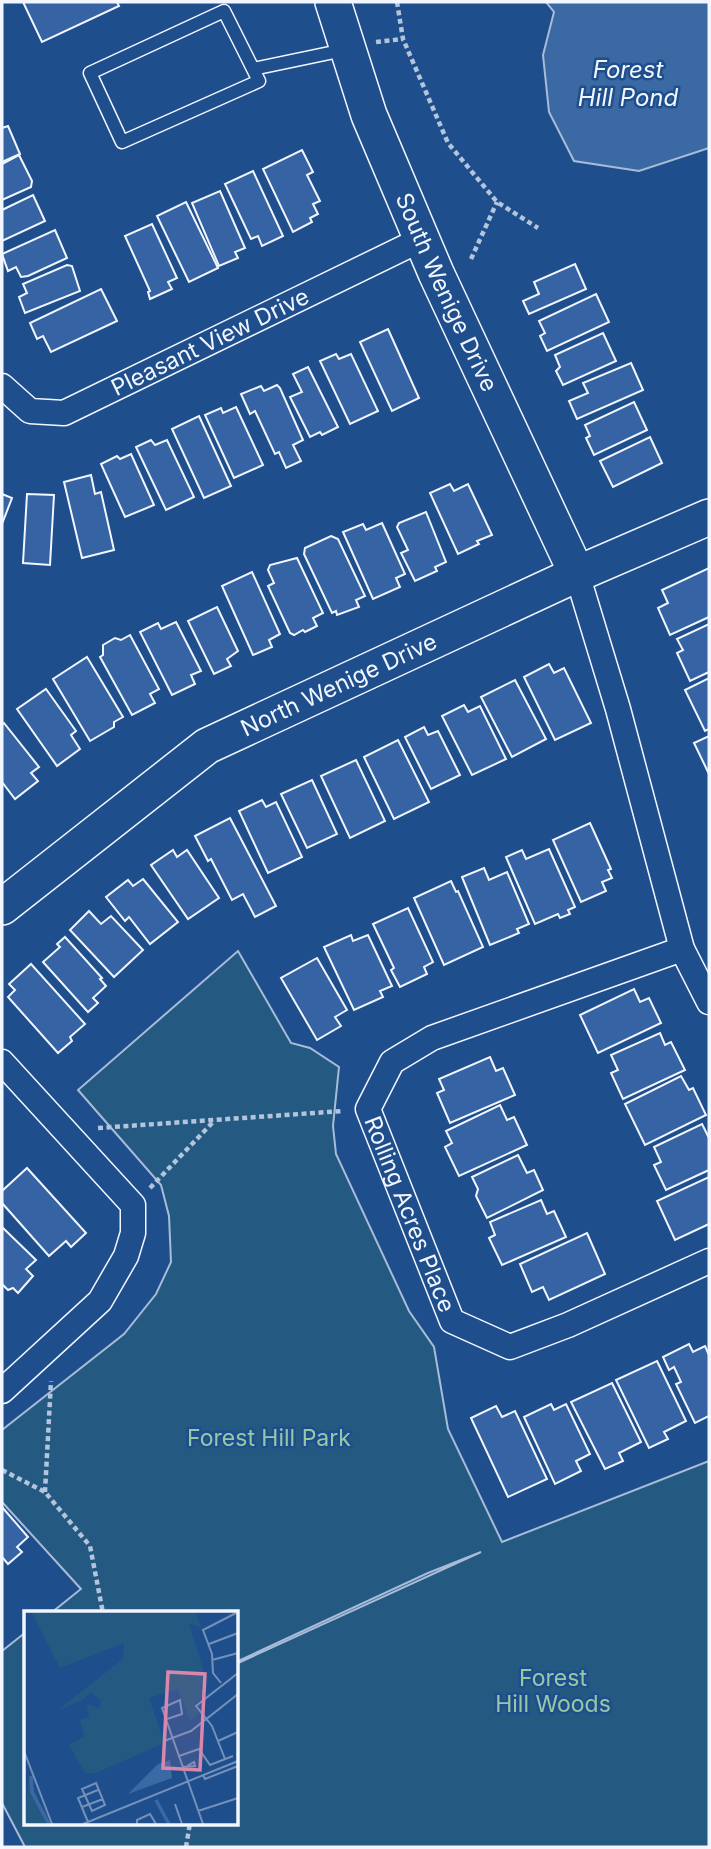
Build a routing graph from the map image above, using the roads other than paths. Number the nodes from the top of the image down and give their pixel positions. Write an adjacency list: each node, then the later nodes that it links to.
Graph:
1 (333, 2): 2 (street, South Wenige Drive)
2 (348, 49): 3 (lane); 4 (street, South Wenige Drive)
3 (253, 69): 3 (lane)
4 (422, 239): 5 (street, Pleasant View Drive); 7 (street, South Wenige Drive)
5 (2, 386)
6 (709, 517): 7 (street, North Wenige Drive)
7 (577, 574): 8 (street, North Wenige Drive); 9 (street)
8 (2, 907)
9 (682, 949): 10 (street); 12 (street, Rolling Acres Place)
10 (709, 1002)
11 (2, 1062): 13 (street)
12 (709, 1261)
13 (2, 1391)

